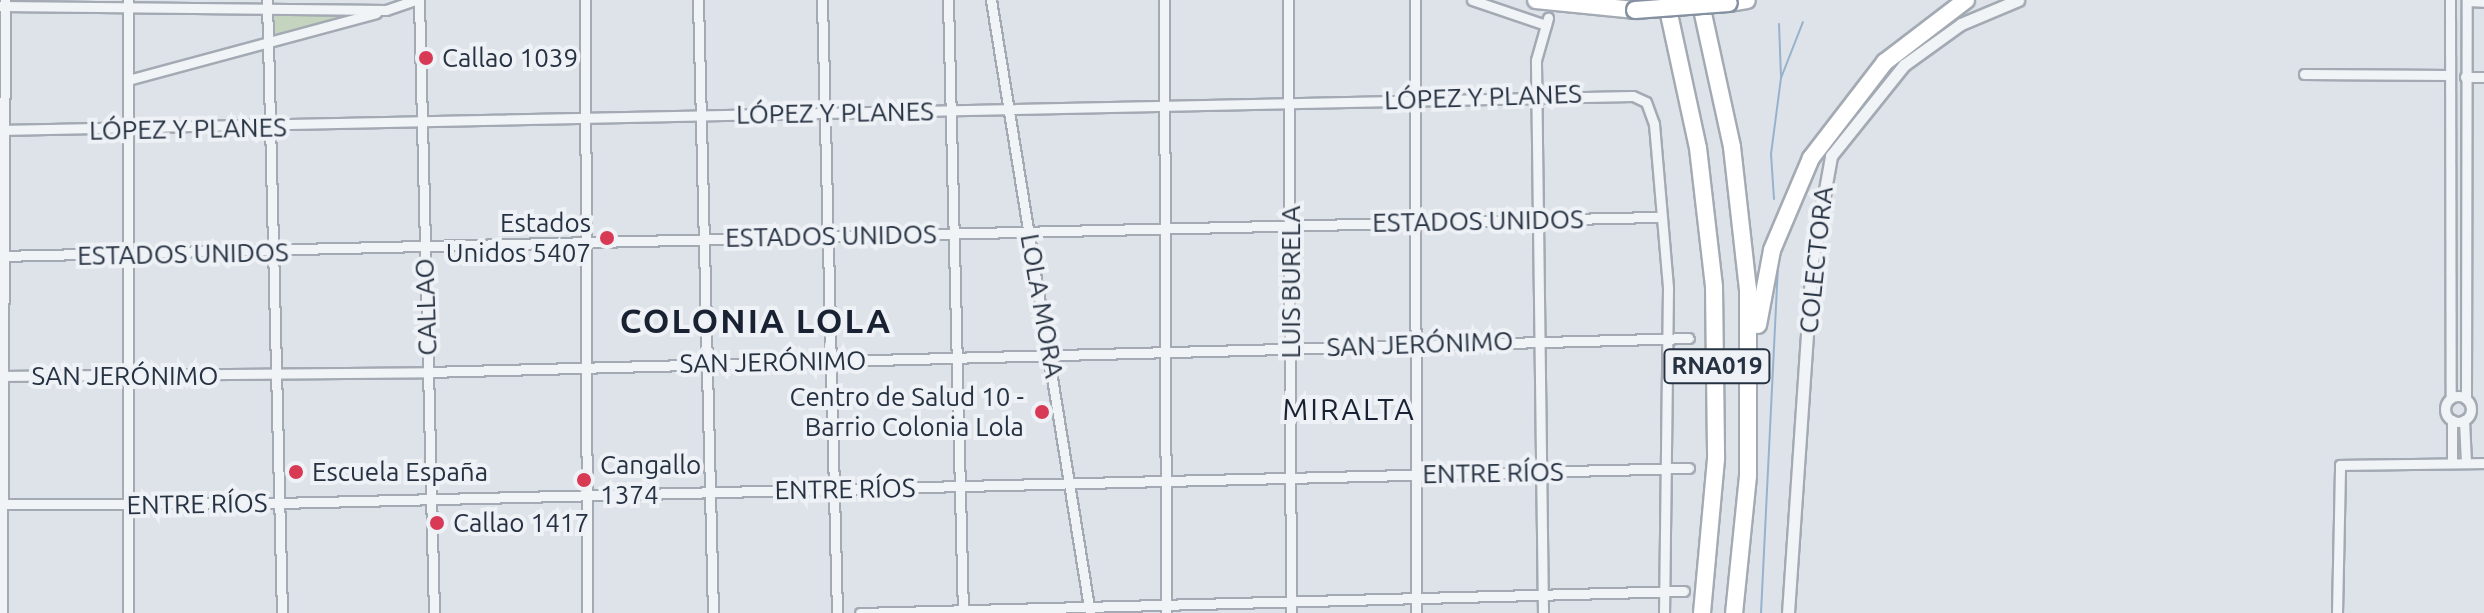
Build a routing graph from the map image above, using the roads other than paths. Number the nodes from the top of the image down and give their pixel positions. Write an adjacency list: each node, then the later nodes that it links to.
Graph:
1 (417, 0): 26 (street); 43 (street, CALLAO)
2 (585, 0): 41 (street)
3 (698, 0): 40 (street)
4 (822, 0): 39 (street)
5 (948, 0): 38 (street)
6 (991, 0): 37 (street, LOLA MORA)
7 (1164, 0): 36 (street)
8 (1288, 0): 35 (street, LUIS BURELA)
9 (1415, 0): 34 (street)
10 (1472, 0): 33 (street)
11 (1536, 0): 15 (highway, bridge)
12 (1657, 0): 42 (highway)
13 (1666, 0): 42 (highway, RNA019)
14 (1700, 0): 80 (highway, RNA019)
15 (1747, 0)
16 (1966, 0): 80 (highway)
17 (2018, 0): 121 (street, COLECTORA)
18 (2450, 0): 29 (street)
19 (2467, 0): 20 (street); 30 (street)
20 (2484, 2)
21 (128, 3): 22 (street); 23 (street); 32 (street)
22 (3, 4): 45 (street)
23 (206, 4): 24 (street)
24 (266, 5): 25 (street); 27 (street)
25 (358, 5): 26 (street)
26 (386, 10): 27 (street)
27 (267, 46): 32 (street); 44 (street)
28 (2304, 74): 29 (street)
29 (2450, 75): 76 (street)
30 (2465, 77): 31 (street); 77 (street)
31 (2484, 77)
32 (128, 80): 46 (street)
33 (1536, 95): 34 (street, LÓPEZ Y PLANES); 47 (street, LÓPEZ Y PLANES); 48 (street)
34 (1413, 99): 35 (street, LÓPEZ Y PLANES); 49 (street)
35 (1289, 102): 36 (street, LÓPEZ Y PLANES); 50 (street, LUIS BURELA)
36 (1165, 105): 37 (street, LÓPEZ Y PLANES); 51 (street)
37 (1006, 110): 38 (street, LÓPEZ Y PLANES); 52 (street, LOLA MORA)
38 (951, 111): 39 (street, LÓPEZ Y PLANES); 53 (street)
39 (826, 113): 40 (street, LÓPEZ Y PLANES); 54 (street)
40 (701, 116): 41 (street, LÓPEZ Y PLANES); 55 (street)
41 (585, 120): 43 (street, LÓPEZ Y PLANES); 56 (street)
42 (1693, 120): 119 (highway, RNA019)
43 (422, 125): 44 (street, LÓPEZ Y PLANES); 57 (street, CALLAO)
44 (269, 129): 46 (street, LÓPEZ Y PLANES); 58 (street)
45 (2, 130): 46 (street, LÓPEZ Y PLANES); 59 (street)
46 (129, 132): 60 (street)
47 (1661, 217): 48 (street, ESTADOS UNIDOS); 61 (street)
48 (1537, 219): 49 (street, ESTADOS UNIDOS); 63 (street)
49 (1413, 222): 50 (street, ESTADOS UNIDOS); 64 (street)
50 (1290, 225): 51 (street, ESTADOS UNIDOS); 65 (street, LUIS BURELA)
51 (1165, 228): 52 (street, ESTADOS UNIDOS); 66 (street)
52 (1029, 231): 53 (street, ESTADOS UNIDOS); 67 (street, LOLA MORA)
53 (954, 233): 54 (street, ESTADOS UNIDOS); 68 (street)
54 (828, 236): 55 (street, ESTADOS UNIDOS); 69 (street)
55 (704, 239): 56 (street, ESTADOS UNIDOS); 70 (street)
56 (586, 242): 57 (street, ESTADOS UNIDOS); 71 (street)
57 (424, 247): 58 (street, ESTADOS UNIDOS); 72 (street, CALLAO)
58 (272, 252): 60 (street, ESTADOS UNIDOS); 73 (street)
59 (2, 256): 60 (street, ESTADOS UNIDOS); 74 (street)
60 (129, 256): 75 (street)
61 (1669, 338): 62 (street, SAN JERÓNIMO); 63 (street, SAN JERÓNIMO); 84 (street)
62 (1689, 338)
63 (1539, 341): 64 (street, SAN JERÓNIMO); 86 (street)
64 (1415, 345): 65 (street, SAN JERÓNIMO); 87 (street)
65 (1292, 348): 66 (street, SAN JERÓNIMO); 88 (street, LUIS BURELA)
66 (1167, 352): 67 (street, SAN JERÓNIMO); 89 (street)
67 (1051, 354): 68 (street, SAN JERÓNIMO); 90 (street, LOLA MORA)
68 (957, 357): 69 (street, SAN JERÓNIMO); 91 (street)
69 (832, 360): 70 (street, SAN JERÓNIMO); 92 (street)
70 (705, 363): 71 (street, SAN JERÓNIMO); 93 (street)
71 (586, 367): 72 (street, SAN JERÓNIMO); 94 (street)
72 (428, 372): 73 (street, SAN JERÓNIMO); 95 (street, CALLAO)
73 (274, 375): 75 (street, SAN JERÓNIMO); 96 (street)
74 (2, 376): 75 (street, SAN JERÓNIMO); 97 (street)
75 (128, 376): 98 (street)
76 (2451, 398): 77 (street); 78 (street)
77 (2466, 399): 79 (street)
78 (2452, 420): 79 (street); 81 (street)
79 (2464, 420): 82 (street)
80 (1748, 457): 120 (highway, RNA019)
81 (2452, 462): 82 (street); 122 (street)
82 (2466, 463): 83 (street)
83 (2484, 463)
84 (1670, 468): 85 (street, ENTRE RÍOS); 86 (street, ENTRE RÍOS); 100 (street)
85 (1689, 468)
86 (1541, 472): 87 (street, ENTRE RÍOS); 101 (street)
87 (1414, 474): 88 (street, ENTRE RÍOS); 102 (street)
88 (1290, 478): 89 (street, ENTRE RÍOS); 103 (street, LUIS BURELA)
89 (1166, 482): 90 (street, ENTRE RÍOS); 104 (street)
90 (1073, 483): 91 (street, ENTRE RÍOS); 105 (street, LOLA MORA)
91 (960, 486): 92 (street, ENTRE RÍOS); 106 (street)
92 (834, 489): 93 (street, ENTRE RÍOS); 113 (street)
93 (708, 492): 94 (street, ENTRE RÍOS); 112 (street)
94 (586, 495): 95 (street, ENTRE RÍOS); 111 (street)
95 (430, 499): 96 (street, ENTRE RÍOS); 110 (street, CALLAO)
96 (278, 503): 98 (street, ENTRE RÍOS); 109 (street)
97 (2, 504): 98 (street, ENTRE RÍOS); 107 (street)
98 (128, 505): 108 (street)
99 (1684, 591): 100 (street)
100 (1664, 592): 101 (street); 118 (street)
101 (1543, 594): 102 (street); 117 (street)
102 (1416, 596): 103 (street); 116 (street)
103 (1291, 600): 104 (street); 115 (street, LUIS BURELA)
104 (1166, 608): 105 (street)
105 (1090, 610): 106 (street)
106 (963, 612): 114 (street)
107 (2, 613)
108 (128, 613)
109 (282, 613)
110 (434, 613)
111 (587, 613)
112 (713, 613)
113 (837, 613)
114 (860, 613)
115 (1291, 613)
116 (1416, 613)
117 (1543, 613)
118 (1664, 613)
119 (1702, 613)
120 (1734, 613)
121 (1788, 613)
122 (2337, 613)

